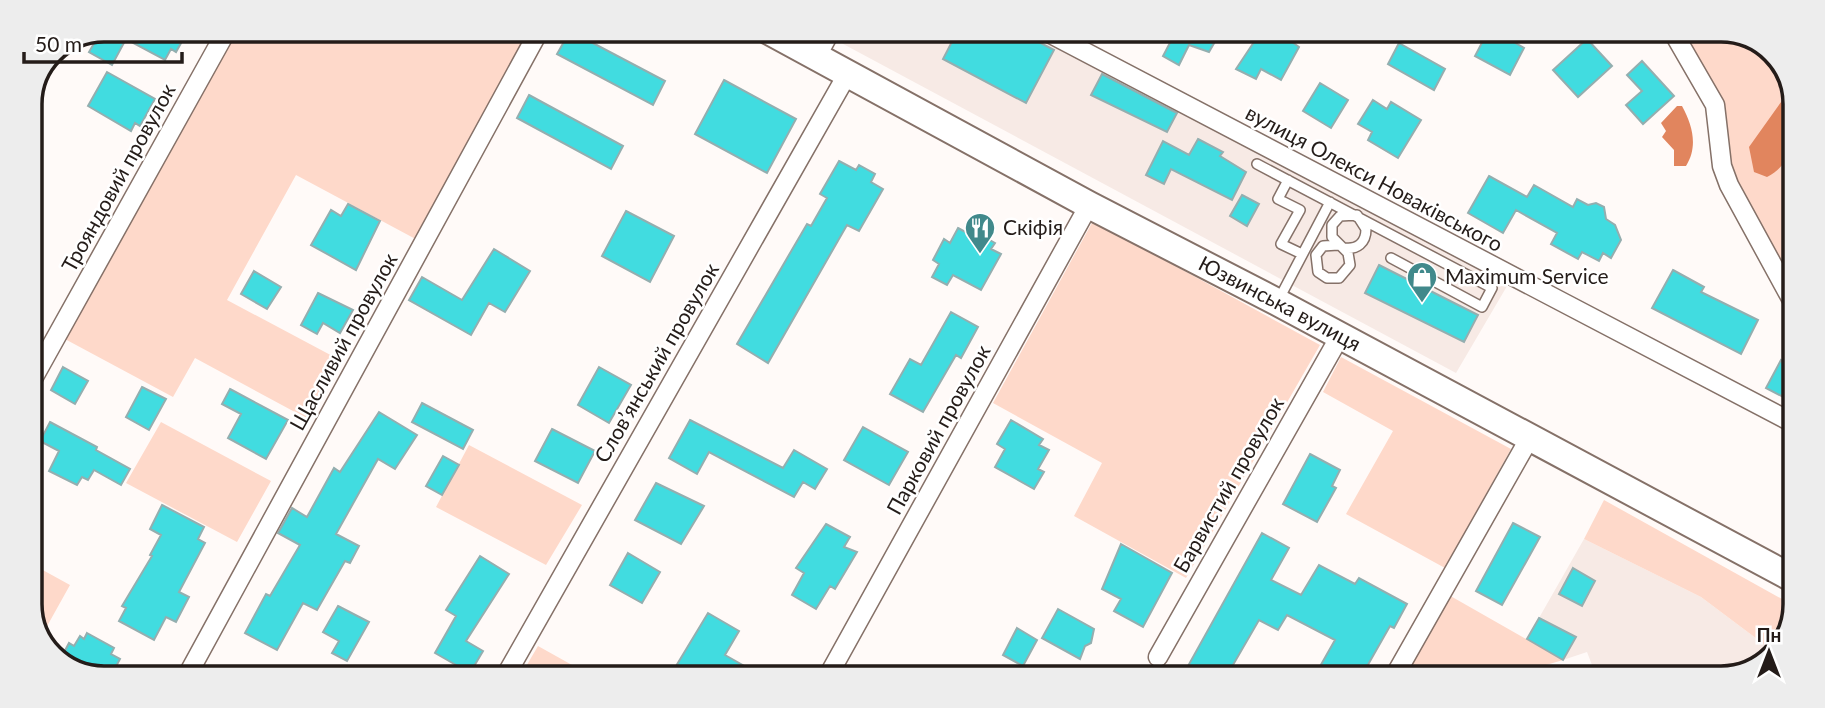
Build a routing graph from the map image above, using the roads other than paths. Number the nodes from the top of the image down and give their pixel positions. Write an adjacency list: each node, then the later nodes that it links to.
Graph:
1 (220, 42): 19 (street, Трояндовий провулок)
2 (533, 42): 24 (street, Щасливий провулок)
3 (790, 42): 7 (main road, Юзвинська вулиця)
4 (825, 42): 7 (street)
5 (1066, 42): 20 (street, вулиця Олекси Новаківського)
6 (1679, 42): 16 (street)
7 (817, 56): 8 (main road, Юзвинська вулиця)
8 (848, 73): 12 (main road, Юзвинська вулиця); 25 (street, Словʼянський провулок)
9 (1257, 164): 10 (lane)
10 (1288, 180): 11 (lane); 14 (lane)
11 (1330, 202): 13 (lane); 14 (lane)
12 (1089, 205): 17 (main road, Юзвинська вулиця); 26 (street, Парковий провулок)
13 (1357, 215): 13 (lane); 15 (lane)
14 (1302, 254): 17 (lane)
15 (1391, 258)
16 (1783, 284)
17 (1277, 302): 18 (main road, Юзвинська вулиця)
18 (1340, 336): 21 (main road, Юзвинська вулиця); 23 (street, Барвистий провулок)
19 (42, 362)
20 (1783, 418)
21 (1530, 439): 22 (main road, Юзвинська вулиця); 27 (street)
22 (1783, 574)
23 (1158, 657)
24 (192, 666)
25 (511, 666)
26 (834, 666)
27 (1400, 666)

